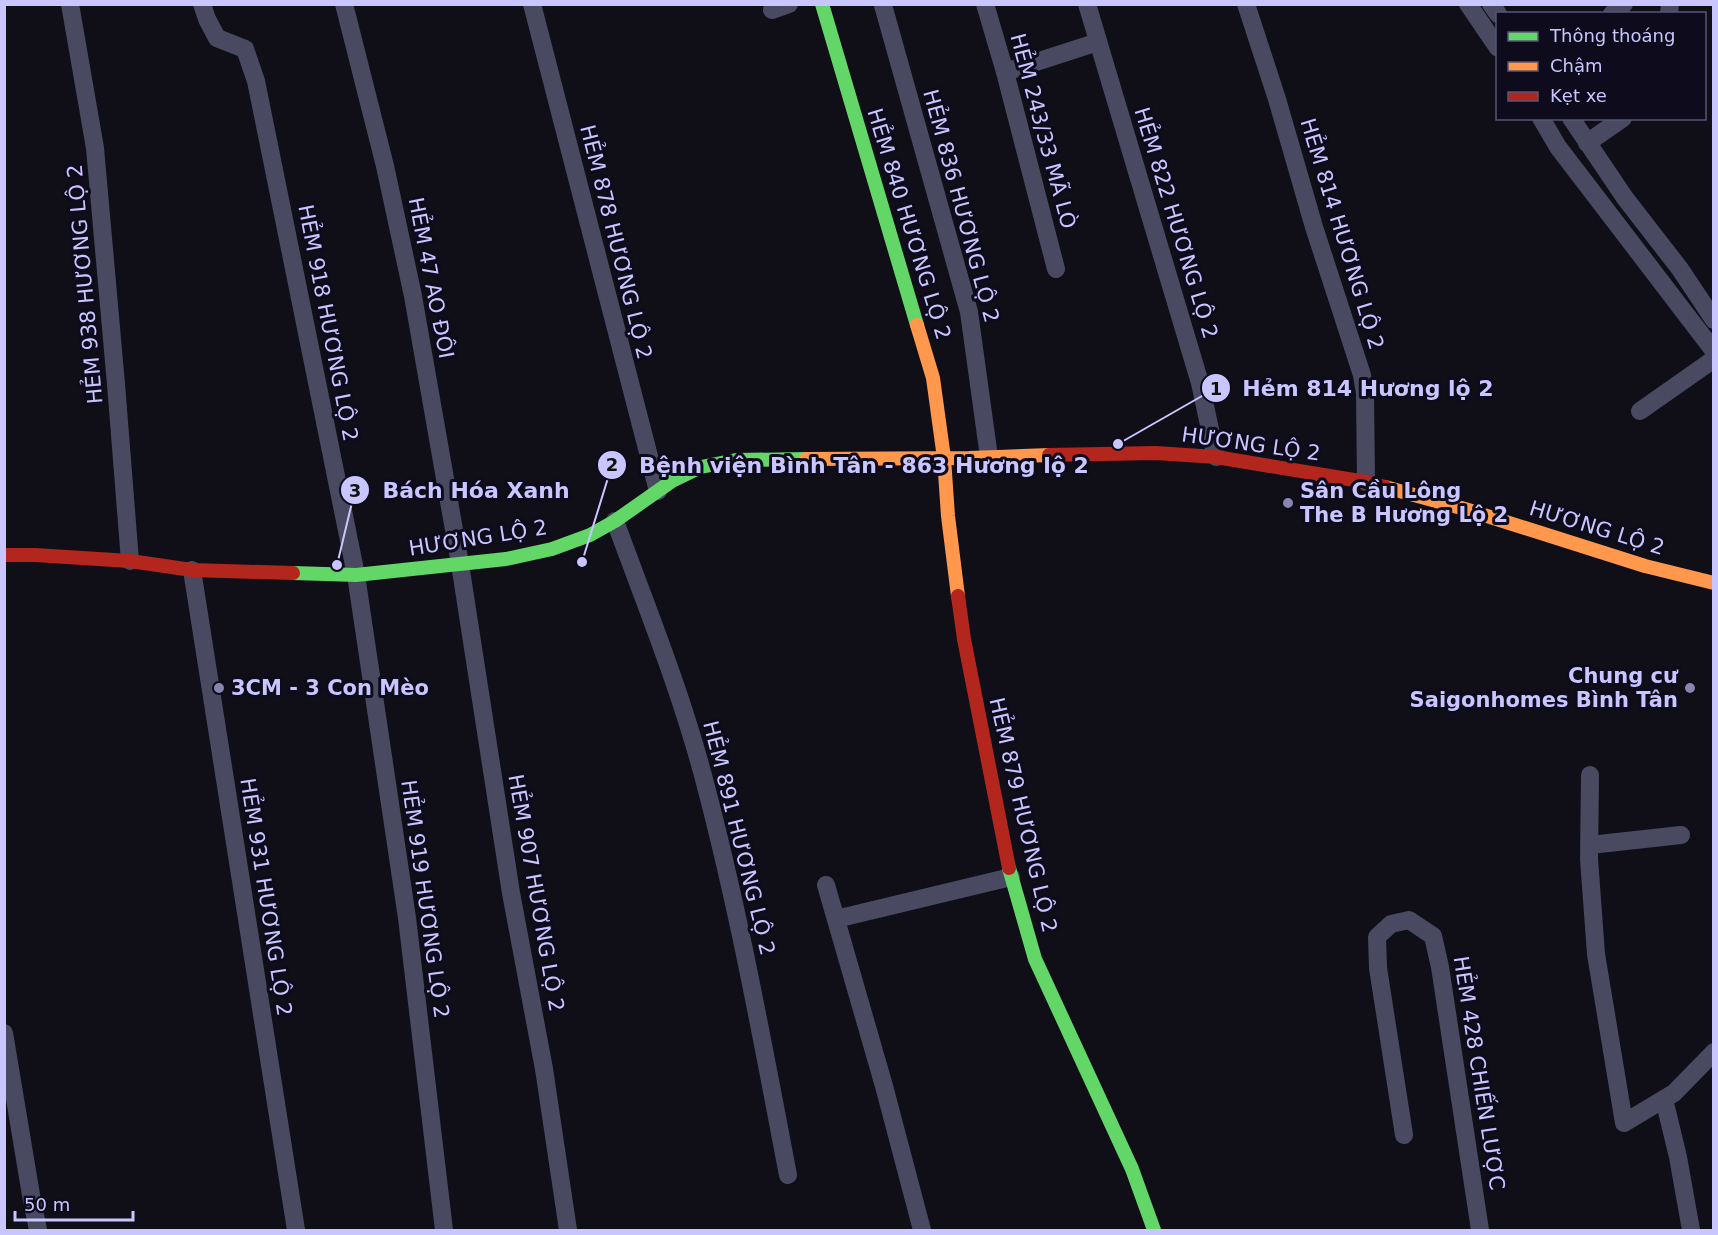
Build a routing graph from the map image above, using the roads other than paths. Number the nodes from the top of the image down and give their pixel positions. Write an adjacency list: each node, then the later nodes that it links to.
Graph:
1 (70, 4): 30 (street, HẺM 938 HƯƠNG LỘ 2)
2 (202, 4): 33 (street, HẺM 918 HƯƠNG LỘ 2)
3 (344, 4): 31 (street, HẺM 47 AO ĐÔI)
4 (532, 4): 27 (street, HẺM 878 HƯƠNG LỘ 2)
5 (822, 4): 25 (main road, HẺM 840 HƯƠNG LỘ 2)
6 (985, 4): 13 (street, HẺM 243/33 MÃ LÒ)
7 (1087, 4): 11 (street, HẺM 822 HƯƠNG LỘ 2)
8 (1246, 4): 26 (street, HẺM 814 HƯƠNG LỘ 2)
9 (1468, 4): 12 (street)
10 (883, 5): 23 (street, HẺM 836 HƯƠNG LỘ 2)
11 (1098, 42): 13 (street); 24 (street, HẺM 822 HƯƠNG LỘ 2)
12 (1496, 46)
13 (1005, 72): 18 (street, HẺM 243/33 MÃ LÒ)
14 (1542, 120): 20 (street)
15 (1572, 120): 17 (street)
16 (1620, 120): 17 (street)
17 (1587, 143): 19 (street)
18 (1056, 269)
19 (1713, 320)
20 (1713, 351)
21 (1713, 359): 22 (street)
22 (1640, 411)
23 (989, 457): 24 (main road, HƯƠNG LỘ 2); 25 (main road, HƯƠNG LỘ 2)
24 (1216, 457): 26 (main road, HƯƠNG LỘ 2)
25 (944, 458): 27 (main road, HƯƠNG LỘ 2); 38 (main road, HẺM 879 HƯƠNG LỘ 2)
26 (1366, 482): 34 (main road, HƯƠNG LỘ 2)
27 (658, 491): 28 (main road, HƯƠNG LỘ 2)
28 (615, 522): 31 (main road, HƯƠNG LỘ 2); 45 (street, HẺM 891 HƯƠNG LỘ 2)
29 (4, 555): 30 (main road, HƯƠNG LỘ 2)
30 (130, 561): 32 (main road, HƯƠNG LỘ 2)
31 (460, 564): 33 (main road, HƯƠNG LỘ 2); 49 (street, HẺM 907 HƯƠNG LỘ 2)
32 (192, 570): 33 (main road, HƯƠNG LỘ 2); 47 (street, HẺM 931 HƯƠNG LỘ 2)
33 (356, 575): 48 (street, HẺM 919 HƯƠNG LỘ 2)
34 (1713, 584)
35 (1590, 775): 37 (street)
36 (1681, 835): 37 (street)
37 (1590, 844): 43 (street)
38 (1011, 877): 40 (street); 51 (main road, HẺM 879 HƯƠNG LỘ 2)
39 (826, 885): 40 (street)
40 (836, 919): 50 (street)
41 (4, 1032): 46 (street)
42 (1713, 1052): 43 (street)
43 (1664, 1099): 53 (street)
44 (1404, 1135): 52 (street, HẺM 428 CHIẾN LƯỢC)
45 (788, 1174)
46 (38, 1230)
47 (296, 1230)
48 (444, 1230)
49 (568, 1230)
50 (922, 1230)
51 (1154, 1230)
52 (1480, 1230)
53 (1690, 1230)

